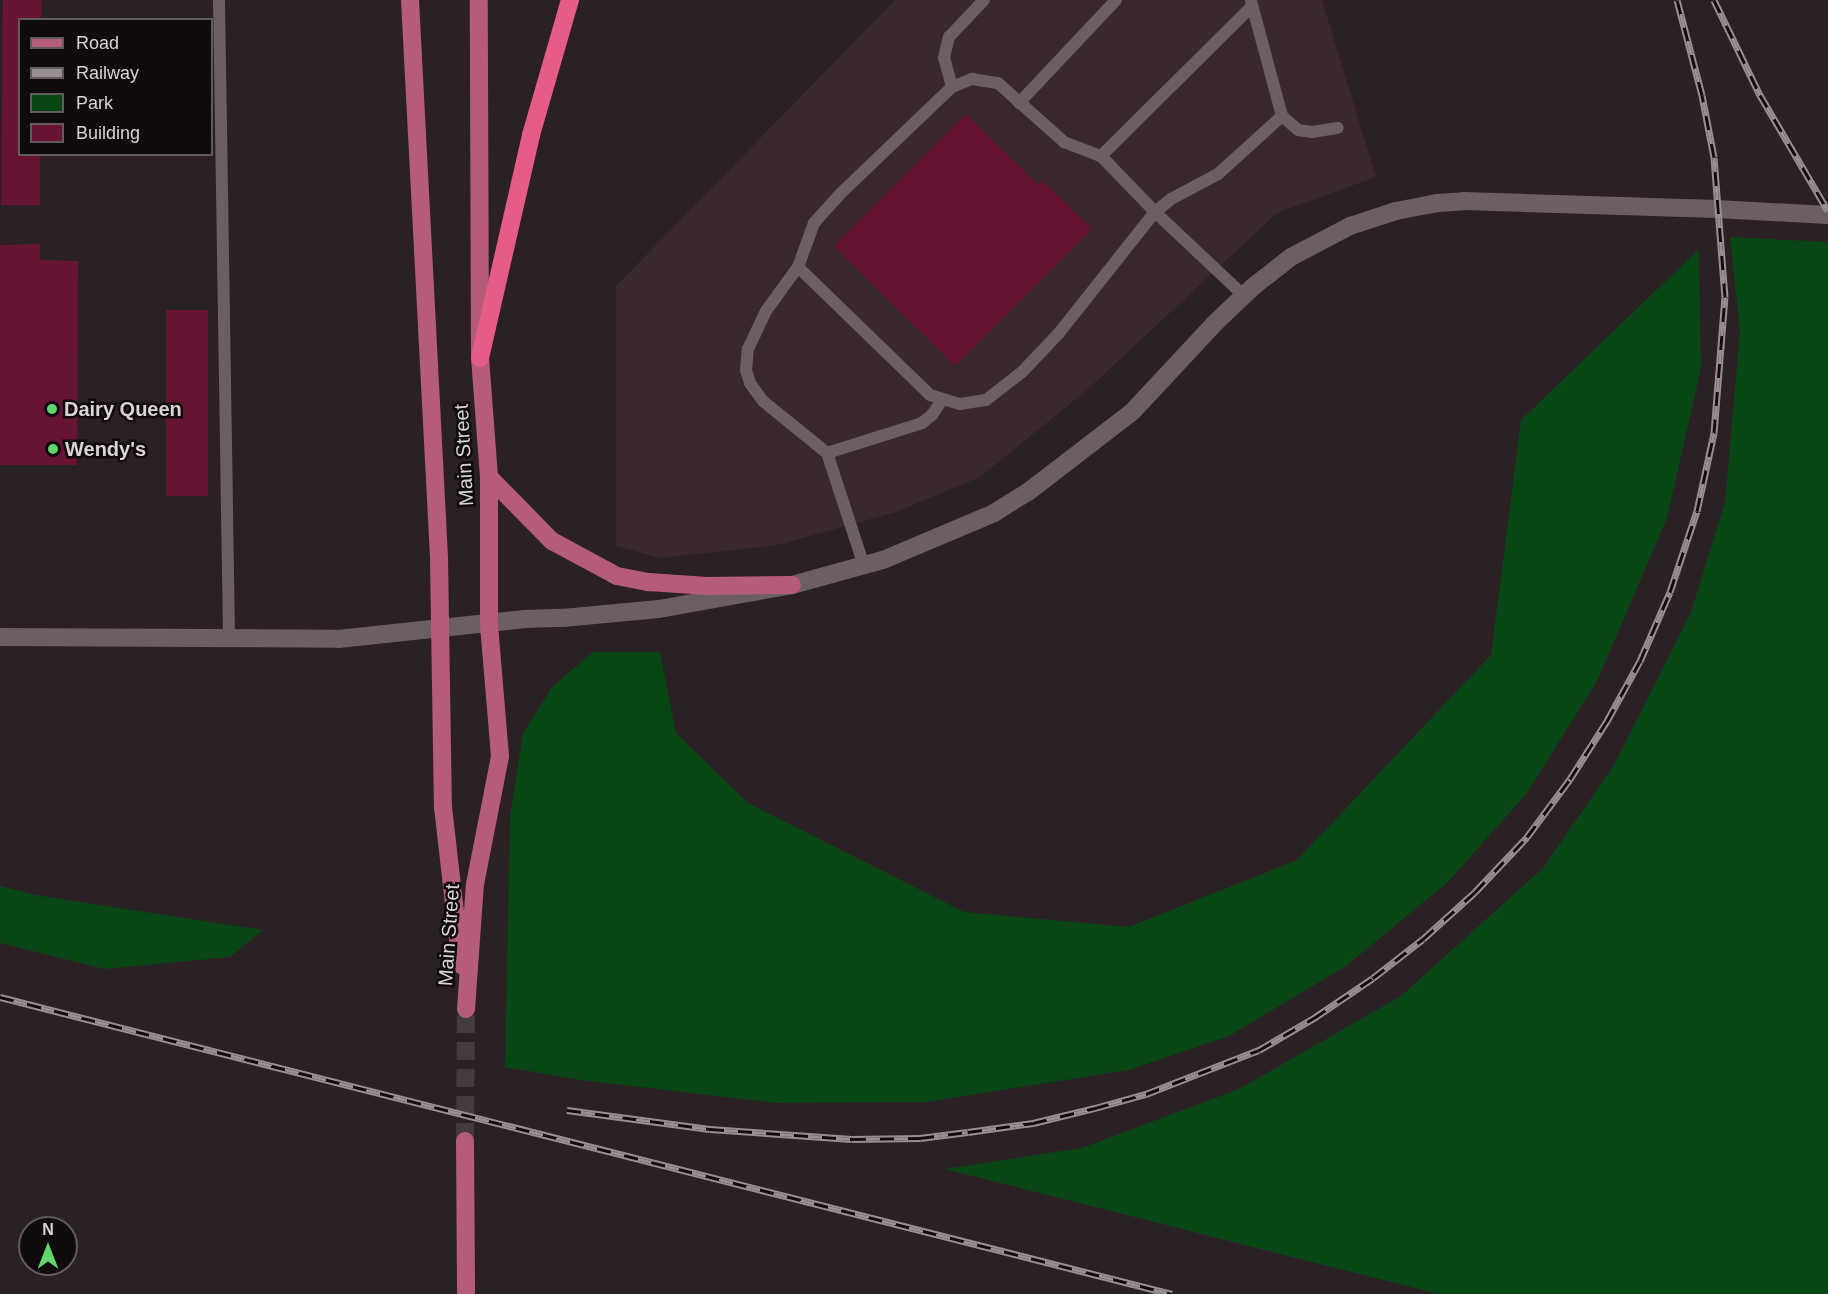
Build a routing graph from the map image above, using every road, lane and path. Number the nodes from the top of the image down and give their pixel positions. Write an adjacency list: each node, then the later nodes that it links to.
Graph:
1 (219, 0): 26 (lane)
2 (410, 0): 24 (main road, Main Street)
3 (479, 0): 17 (main road, Main Street)
4 (570, 0): 17 (highway)
5 (984, 0): 8 (lane)
6 (1116, 0): 9 (lane)
7 (1251, 3): 10 (lane); 12 (lane)
8 (952, 87): 9 (lane); 15 (lane)
9 (1019, 103): 12 (lane)
10 (1282, 116): 11 (lane); 13 (lane)
11 (1338, 128)
12 (1101, 156): 13 (lane)
13 (1155, 212): 16 (lane); 18 (lane)
14 (1828, 215): 16 (street)
15 (798, 267): 18 (lane); 19 (lane)
16 (1244, 296): 21 (street)
17 (480, 358): 20 (main road, Main Street)
18 (942, 400): 19 (lane)
19 (827, 453): 21 (lane)
20 (489, 477): 22 (main road); 23 (main road, Main Street)
21 (864, 566): 22 (street)
22 (792, 585): 23 (street)
23 (489, 624): 24 (street); 24 (main road, Main Street)
24 (439, 628): 26 (street)
25 (0, 637): 26 (street)
26 (229, 639)
27 (465, 1141): 28 (main road)
28 (465, 1294)

